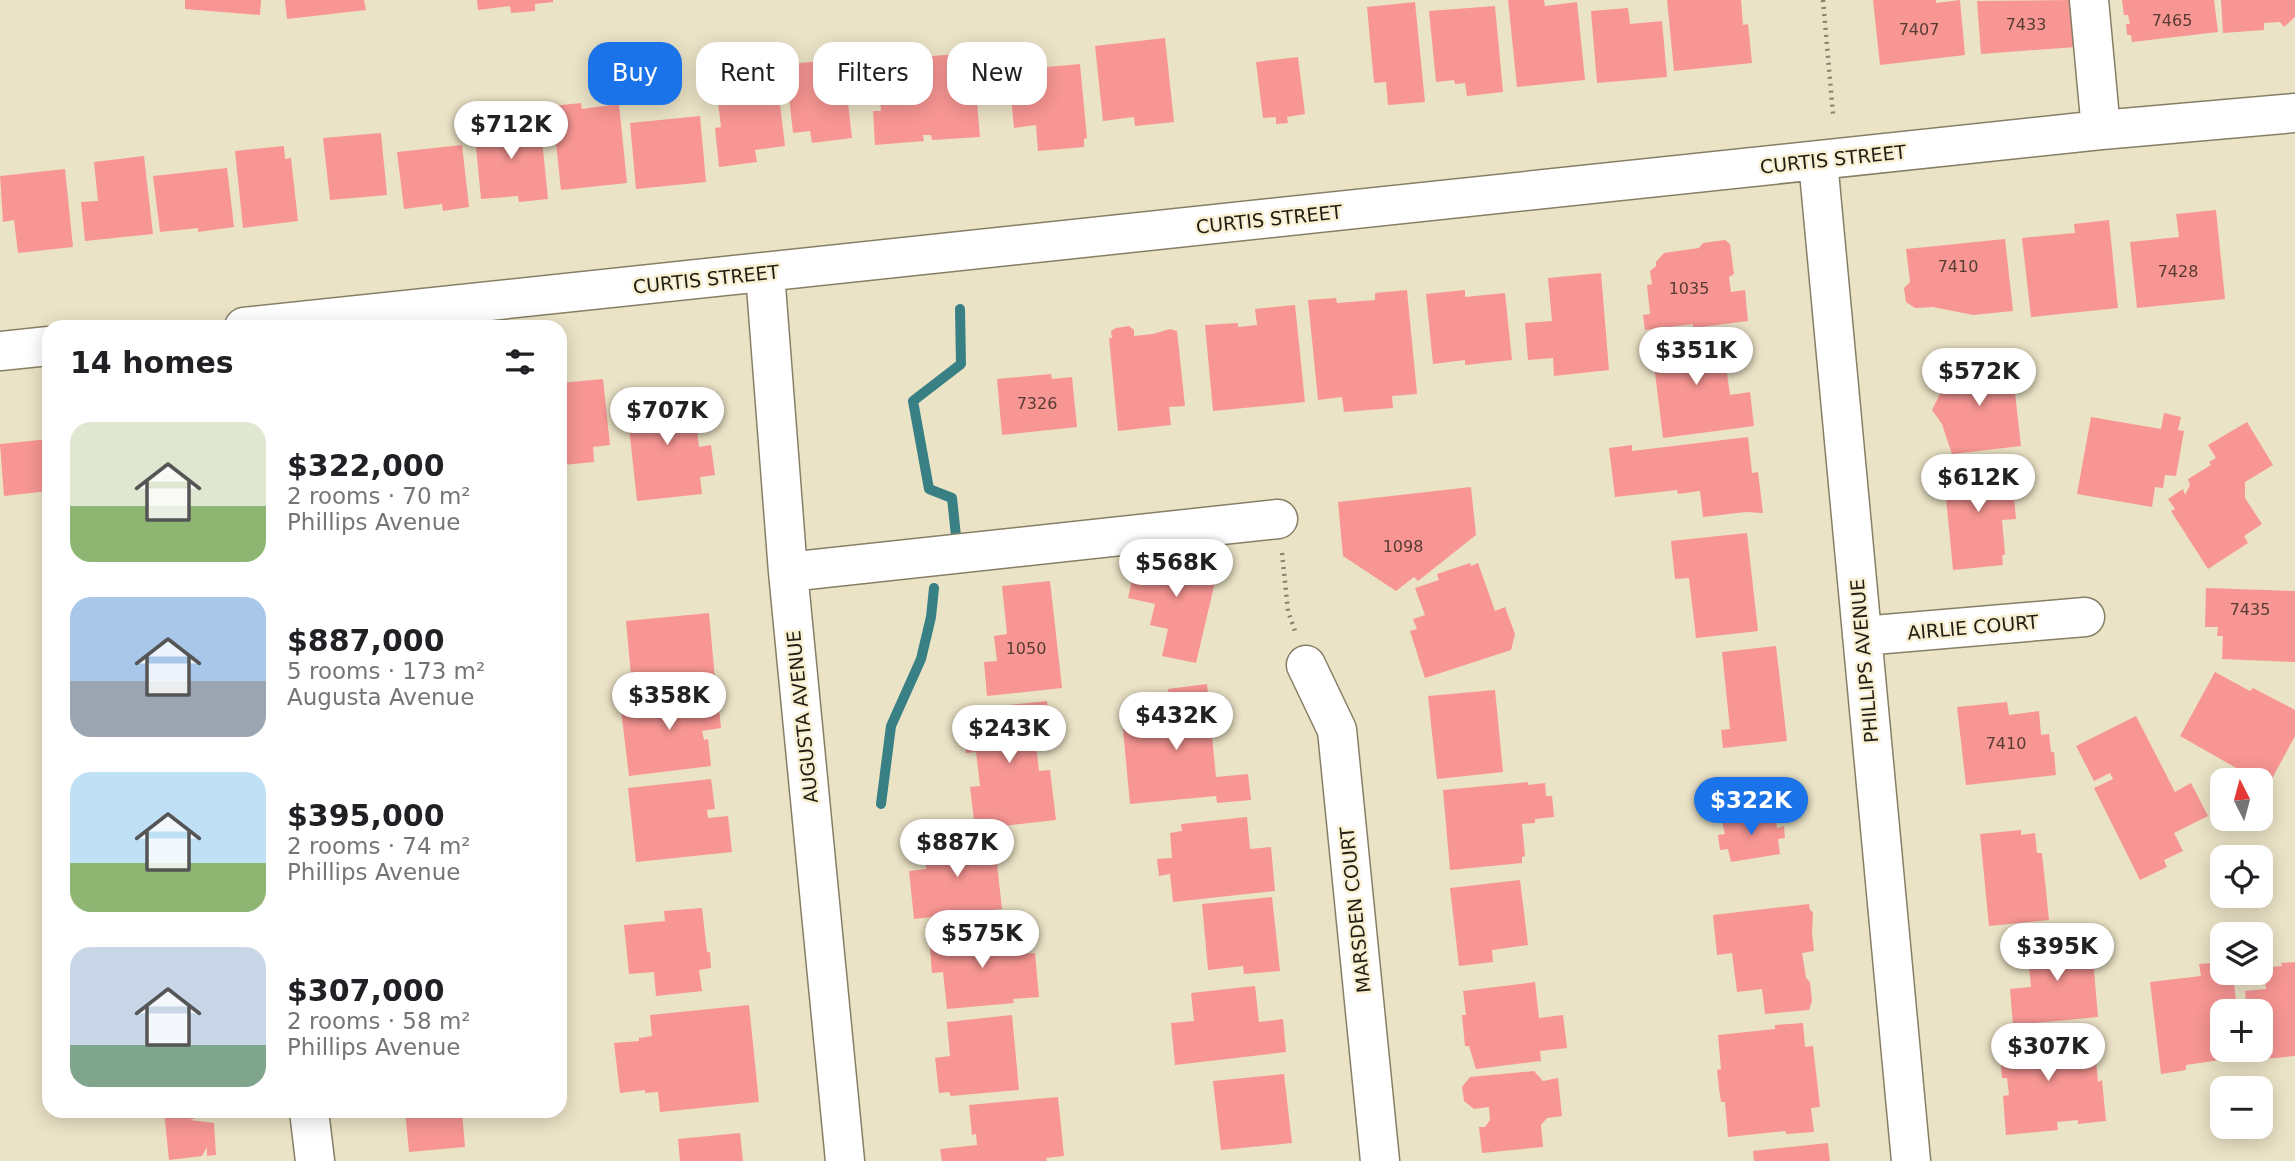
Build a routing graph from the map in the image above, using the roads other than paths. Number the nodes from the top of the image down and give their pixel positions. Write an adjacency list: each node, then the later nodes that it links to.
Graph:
1 (2088, 0): 3 (street)
2 (2295, 113): 3 (street, CURTIS STREET)
3 (2101, 130): 4 (street, CURTIS STREET)
4 (1818, 161): 5 (street, CURTIS STREET); 12 (street, PHILLIPS AVENUE)
5 (765, 273): 6 (street, CURTIS STREET); 10 (street, AUGUSTA AVENUE)
6 (312, 320)
7 (42, 347): 8 (street)
8 (0, 351)
9 (1278, 519): 10 (street)
10 (788, 572): 16 (street, AUGUSTA AVENUE)
11 (2085, 617): 12 (street, AIRLIE COURT)
12 (1862, 636): 18 (street, PHILLIPS AVENUE)
13 (1306, 665): 17 (street, MARSDEN COURT)
14 (310, 1118): 15 (street)
15 (314, 1161)
16 (845, 1161)
17 (1380, 1161)
18 (1911, 1161)

